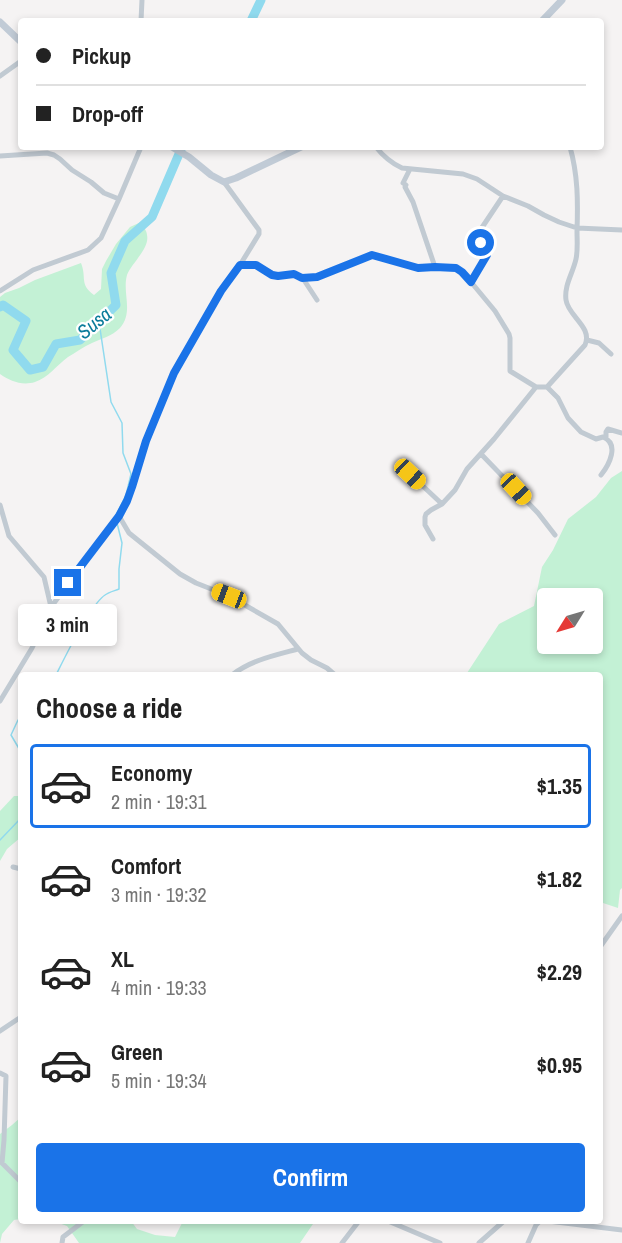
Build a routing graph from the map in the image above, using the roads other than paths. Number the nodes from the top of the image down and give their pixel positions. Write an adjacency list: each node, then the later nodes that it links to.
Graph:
1 (142, 0): 3 (street)
2 (562, 0): 4 (main road)
3 (141, 18)
4 (545, 18)
5 (0, 22): 6 (main road)
6 (18, 39)
7 (18, 63): 8 (street)
8 (0, 76)
9 (140, 150): 18 (street)
10 (176, 150): 16 (main road)
11 (295, 150): 16 (main road)
12 (379, 150): 15 (street)
13 (571, 150): 19 (street)
14 (0, 156): 18 (street)
15 (410, 169): 17 (street); 22 (street)
16 (224, 182): 21 (street)
17 (503, 196): 19 (street); 24 (street)
18 (119, 200): 25 (street)
19 (578, 228): 20 (street); 27 (street)
20 (622, 230)
21 (240, 265): 23 (street); 38 (street)
22 (435, 267): 23 (street); 24 (street)
23 (302, 278): 26 (street)
24 (471, 282): 29 (street)
25 (0, 291)
26 (317, 300)
27 (587, 340): 28 (street); 30 (street)
28 (611, 354)
29 (536, 387): 30 (street); 33 (street)
30 (547, 387): 32 (street)
31 (622, 433): 32 (street)
32 (606, 438): 35 (street)
33 (481, 454): 36 (street); 39 (street)
34 (410, 474): 36 (street)
35 (601, 475)
36 (442, 504): 40 (street)
37 (0, 505): 41 (street)
38 (117, 518): 41 (street); 42 (street)
39 (555, 535)
40 (433, 539)
41 (51, 607): 45 (street)
42 (298, 649): 43 (street); 44 (street)
43 (237, 672)
44 (332, 672)
45 (0, 701)
46 (13, 867): 47 (street)
47 (18, 868)
48 (622, 916): 49 (street)
49 (603, 943)
50 (18, 1019): 51 (street)
51 (0, 1031)
52 (0, 1073): 53 (street)
53 (18, 1179)
54 (80, 1224): 61 (street)
55 (357, 1224): 62 (street)
56 (394, 1224): 63 (street)
57 (501, 1224): 64 (street)
58 (537, 1224): 65 (street)
59 (573, 1224): 60 (street)
60 (622, 1230)
61 (62, 1243)
62 (342, 1243)
63 (440, 1243)
64 (479, 1243)
65 (528, 1243)

